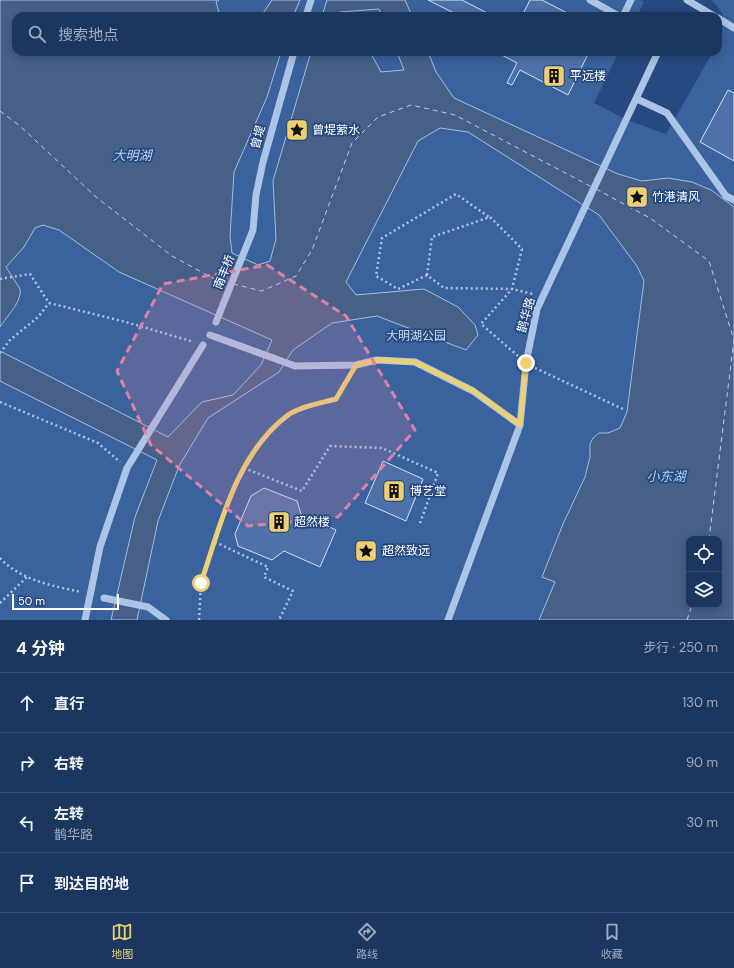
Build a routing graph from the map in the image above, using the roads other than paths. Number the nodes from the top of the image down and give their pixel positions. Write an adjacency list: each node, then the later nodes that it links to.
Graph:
1 (311, 0): 5 (lane)
2 (590, 0): 6 (lane)
3 (631, 0): 7 (lane)
4 (687, 0): 8 (lane)
5 (307, 12)
6 (612, 12)
7 (624, 12)
8 (707, 12)
9 (722, 20): 10 (lane)
10 (734, 28)
11 (293, 56): 15 (lane, 曾堤)
12 (656, 56): 13 (lane, 鹊华路)
13 (637, 99): 14 (lane); 19 (lane, 鹊华路)
14 (734, 200)
15 (253, 230): 16 (lane, 南丰桥)
16 (216, 322)
17 (210, 335): 19 (lane)
18 (203, 345): 21 (lane)
19 (520, 425): 23 (lane, 鹊华路)
20 (104, 598): 22 (lane)
21 (85, 620)
22 (166, 620)
23 (448, 620)

